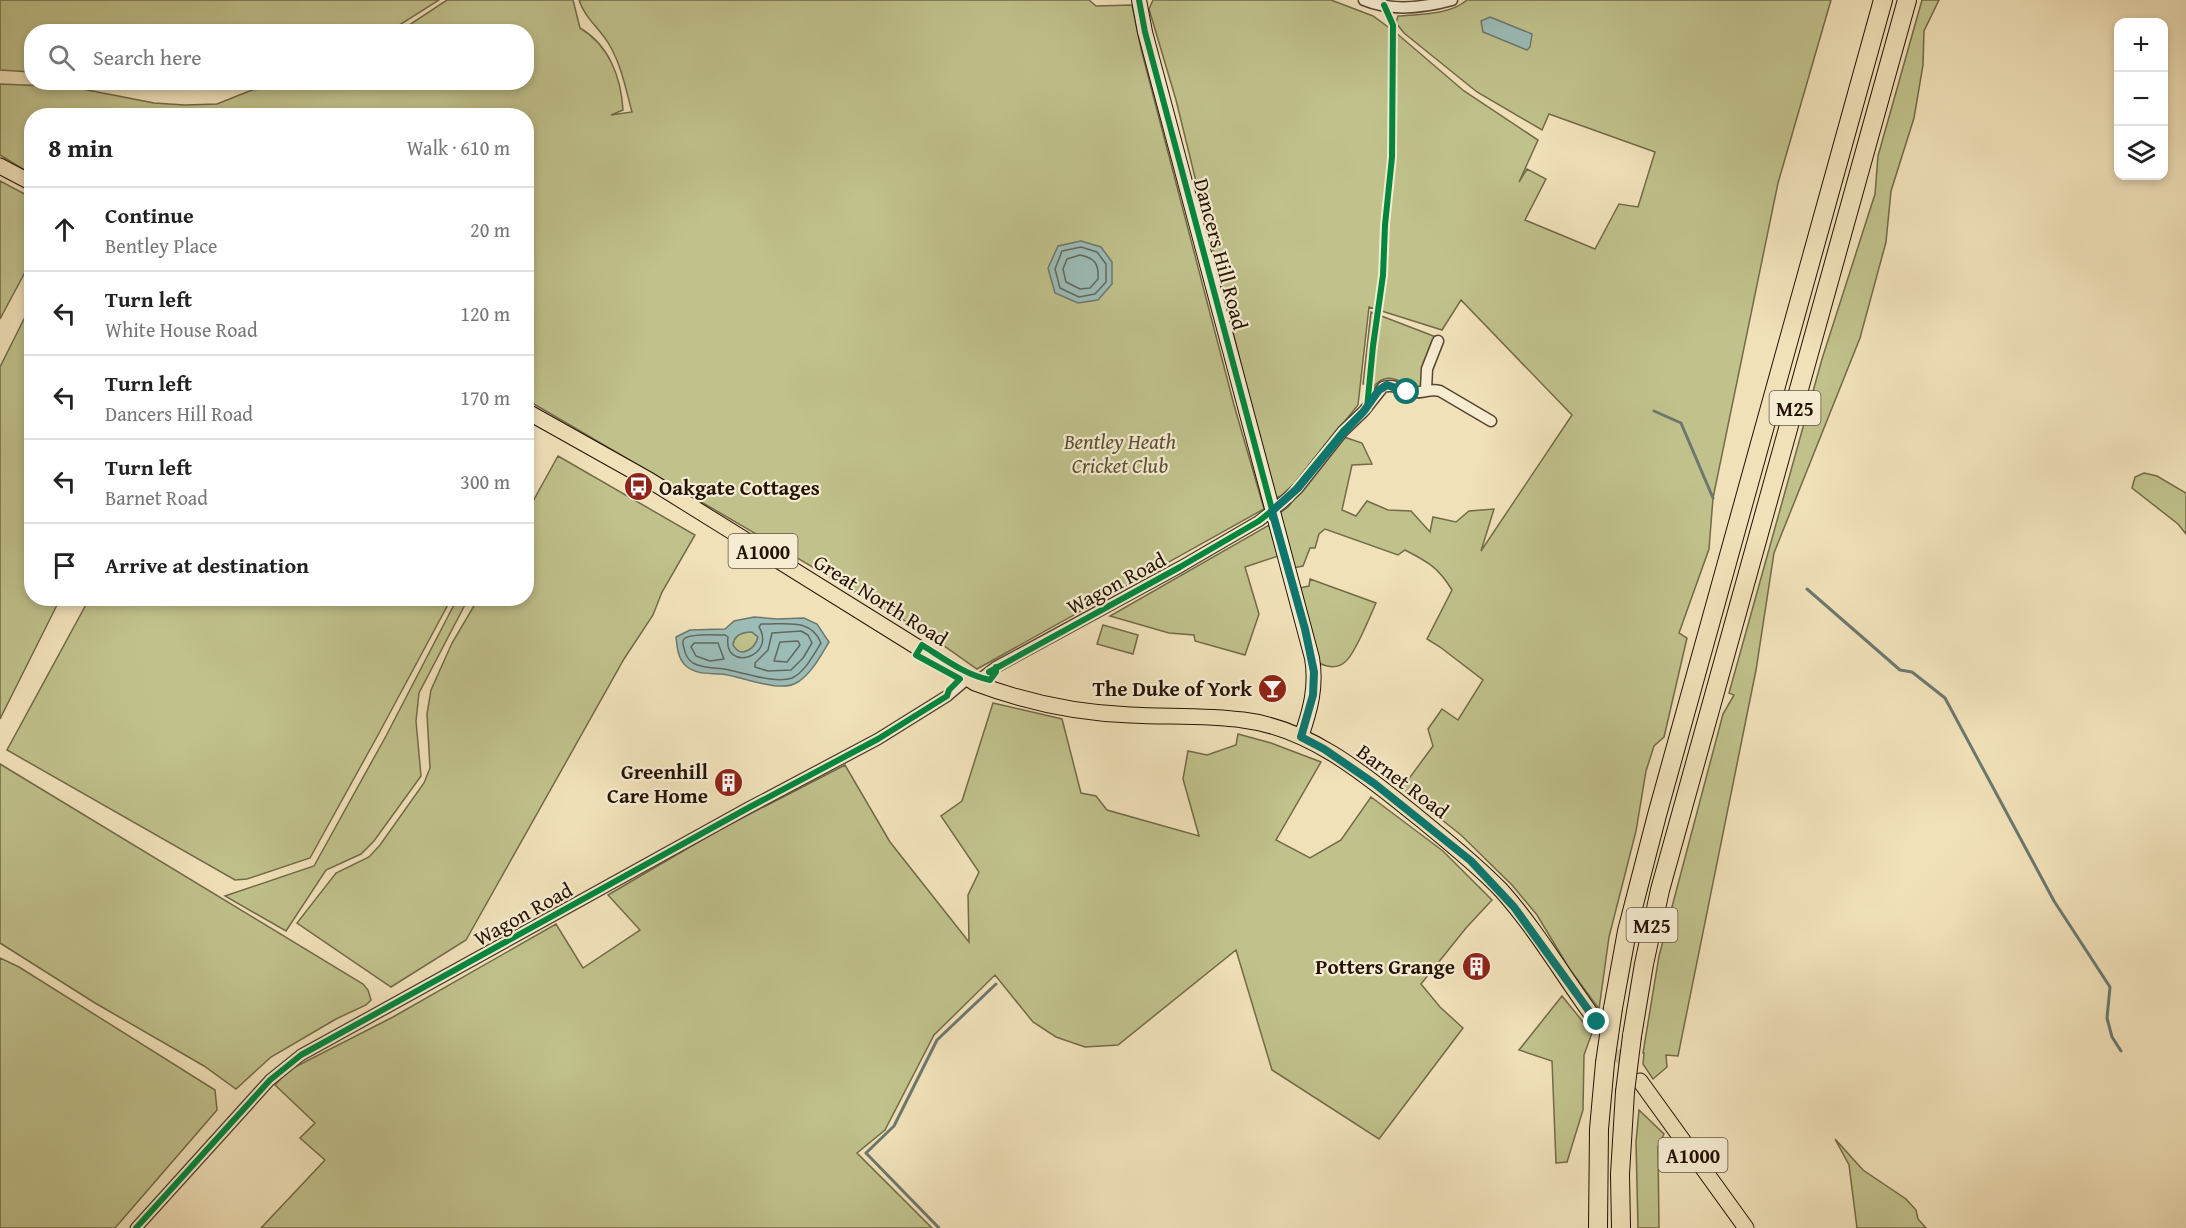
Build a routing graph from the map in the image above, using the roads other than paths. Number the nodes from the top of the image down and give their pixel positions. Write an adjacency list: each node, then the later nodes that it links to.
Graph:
1 (1139, 0): 12 (street, Dancers Hill Road)
2 (1364, 0): 3 (street)
3 (1452, 0)
4 (1883, 0): 19 (highway, M25, bridge)
5 (1907, 0): 20 (highway, M25, bridge)
6 (0, 166): 7 (main road)
7 (24, 179)
8 (1438, 341): 9 (street)
9 (1426, 389): 11 (street); 12 (street, Wagon Road)
10 (534, 416): 13 (main road, Great North Road / A1000)
11 (1491, 421)
12 (1272, 511): 13 (street, Wagon Road); 15 (street, Dancers Hill Road)
13 (971, 681): 14 (main road, Great North Road / A1000); 18 (street, Wagon Road)
14 (998, 692): 15 (main road, Barnet Road / A1000)
15 (1301, 737): 16 (main road, Barnet Road / A1000)
16 (1597, 1022)
17 (1640, 1081): 21 (main road, A1000)
18 (136, 1228)
19 (1598, 1228)
20 (1621, 1228)
21 (1746, 1228)

